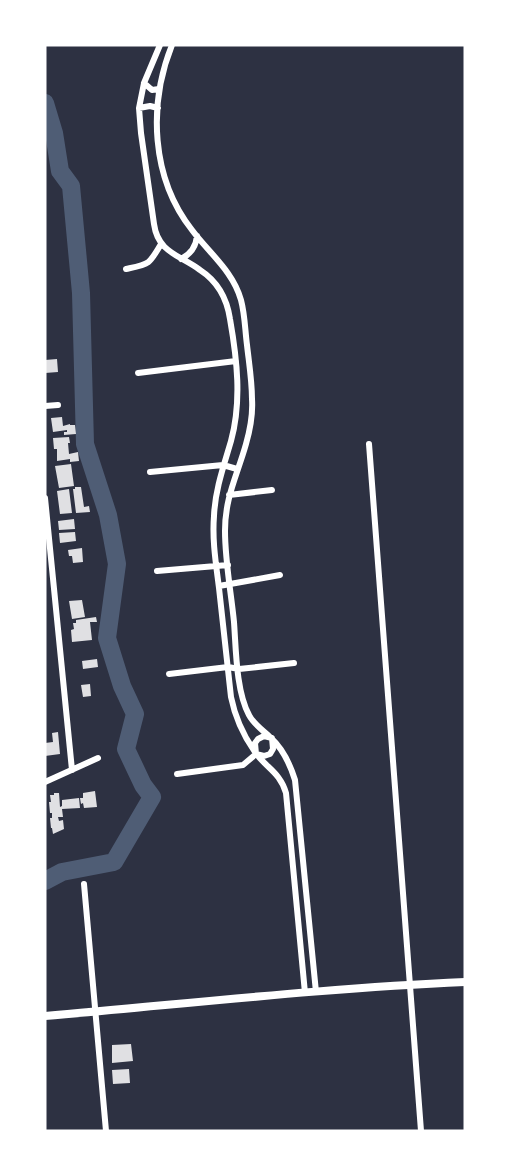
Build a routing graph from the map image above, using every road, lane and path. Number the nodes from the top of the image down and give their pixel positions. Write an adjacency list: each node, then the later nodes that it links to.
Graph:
1 (160, 45): 3 (street)
2 (172, 45): 4 (street)
3 (144, 83): 4 (street); 5 (street)
4 (159, 89): 6 (street)
5 (139, 108): 6 (street); 8 (street)
6 (158, 108): 7 (street)
7 (197, 236): 9 (street); 17 (street)
8 (161, 244): 9 (street); 10 (street)
9 (181, 259): 11 (street)
10 (126, 270)
11 (236, 361): 12 (street); 16 (street)
12 (138, 373)
13 (58, 405): 14 (street)
14 (45, 406)
15 (369, 444): 44 (street)
16 (223, 465): 17 (street); 18 (street); 23 (street)
17 (237, 469): 20 (street)
18 (150, 472)
19 (273, 489): 20 (street)
20 (229, 495): 22 (street)
21 (45, 498): 35 (street)
22 (228, 565): 23 (street); 26 (street)
23 (216, 567): 24 (street); 27 (street)
24 (157, 571)
25 (280, 575): 26 (street)
26 (230, 585): 27 (street); 30 (street)
27 (219, 586): 29 (street)
28 (294, 663): 30 (street)
29 (228, 668): 30 (street); 31 (street); 33 (street)
30 (238, 669): 32 (street)
31 (169, 674)
32 (272, 738): 33 (street); 33 (street); 38 (street)
33 (256, 754): 36 (street); 39 (street)
34 (98, 758): 35 (street)
35 (72, 770): 37 (street)
36 (177, 774)
37 (45, 782)
38 (301, 836): 39 (street); 41 (street)
39 (290, 837): 42 (street)
40 (84, 884): 47 (street)
41 (312, 946): 42 (street); 45 (street)
42 (300, 947): 46 (street)
43 (465, 982): 44 (main road)
44 (410, 984): 45 (main road); 50 (street)
45 (316, 992): 46 (main road)
46 (305, 993): 47 (main road)
47 (95, 1012): 48 (main road); 49 (street)
48 (45, 1016)
49 (106, 1131)
50 (421, 1131)

